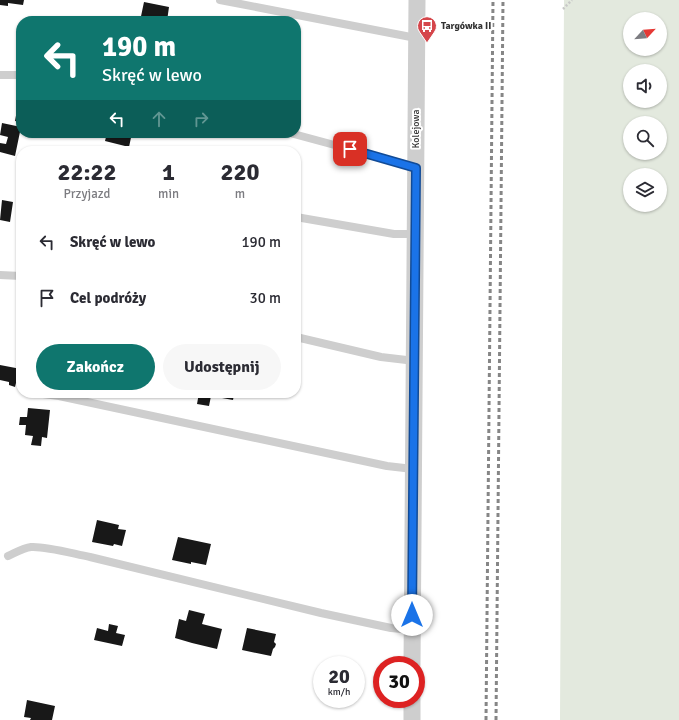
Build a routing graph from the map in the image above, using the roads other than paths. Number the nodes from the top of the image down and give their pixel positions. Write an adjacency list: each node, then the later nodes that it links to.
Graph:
1 (220, 0): 3 (lane)
2 (417, 0): 3 (street, Kolejowa)
3 (416, 38): 7 (street, Kolejowa)
4 (1, 74): 5 (lane)
5 (16, 75)
6 (301, 136): 7 (lane)
7 (416, 168): 9 (street, Kolejowa)
8 (301, 218): 9 (lane)
9 (416, 234): 13 (street, Kolejowa)
10 (0, 275): 11 (lane)
11 (16, 276)
12 (301, 338): 13 (lane)
13 (415, 361): 15 (street, Kolejowa)
14 (68, 398): 15 (lane)
15 (413, 469): 17 (street, Kolejowa)
16 (8, 556): 17 (lane)
17 (412, 630): 18 (street, Kolejowa)
18 (412, 656)
19 (412, 708): 20 (street)
20 (412, 720)

